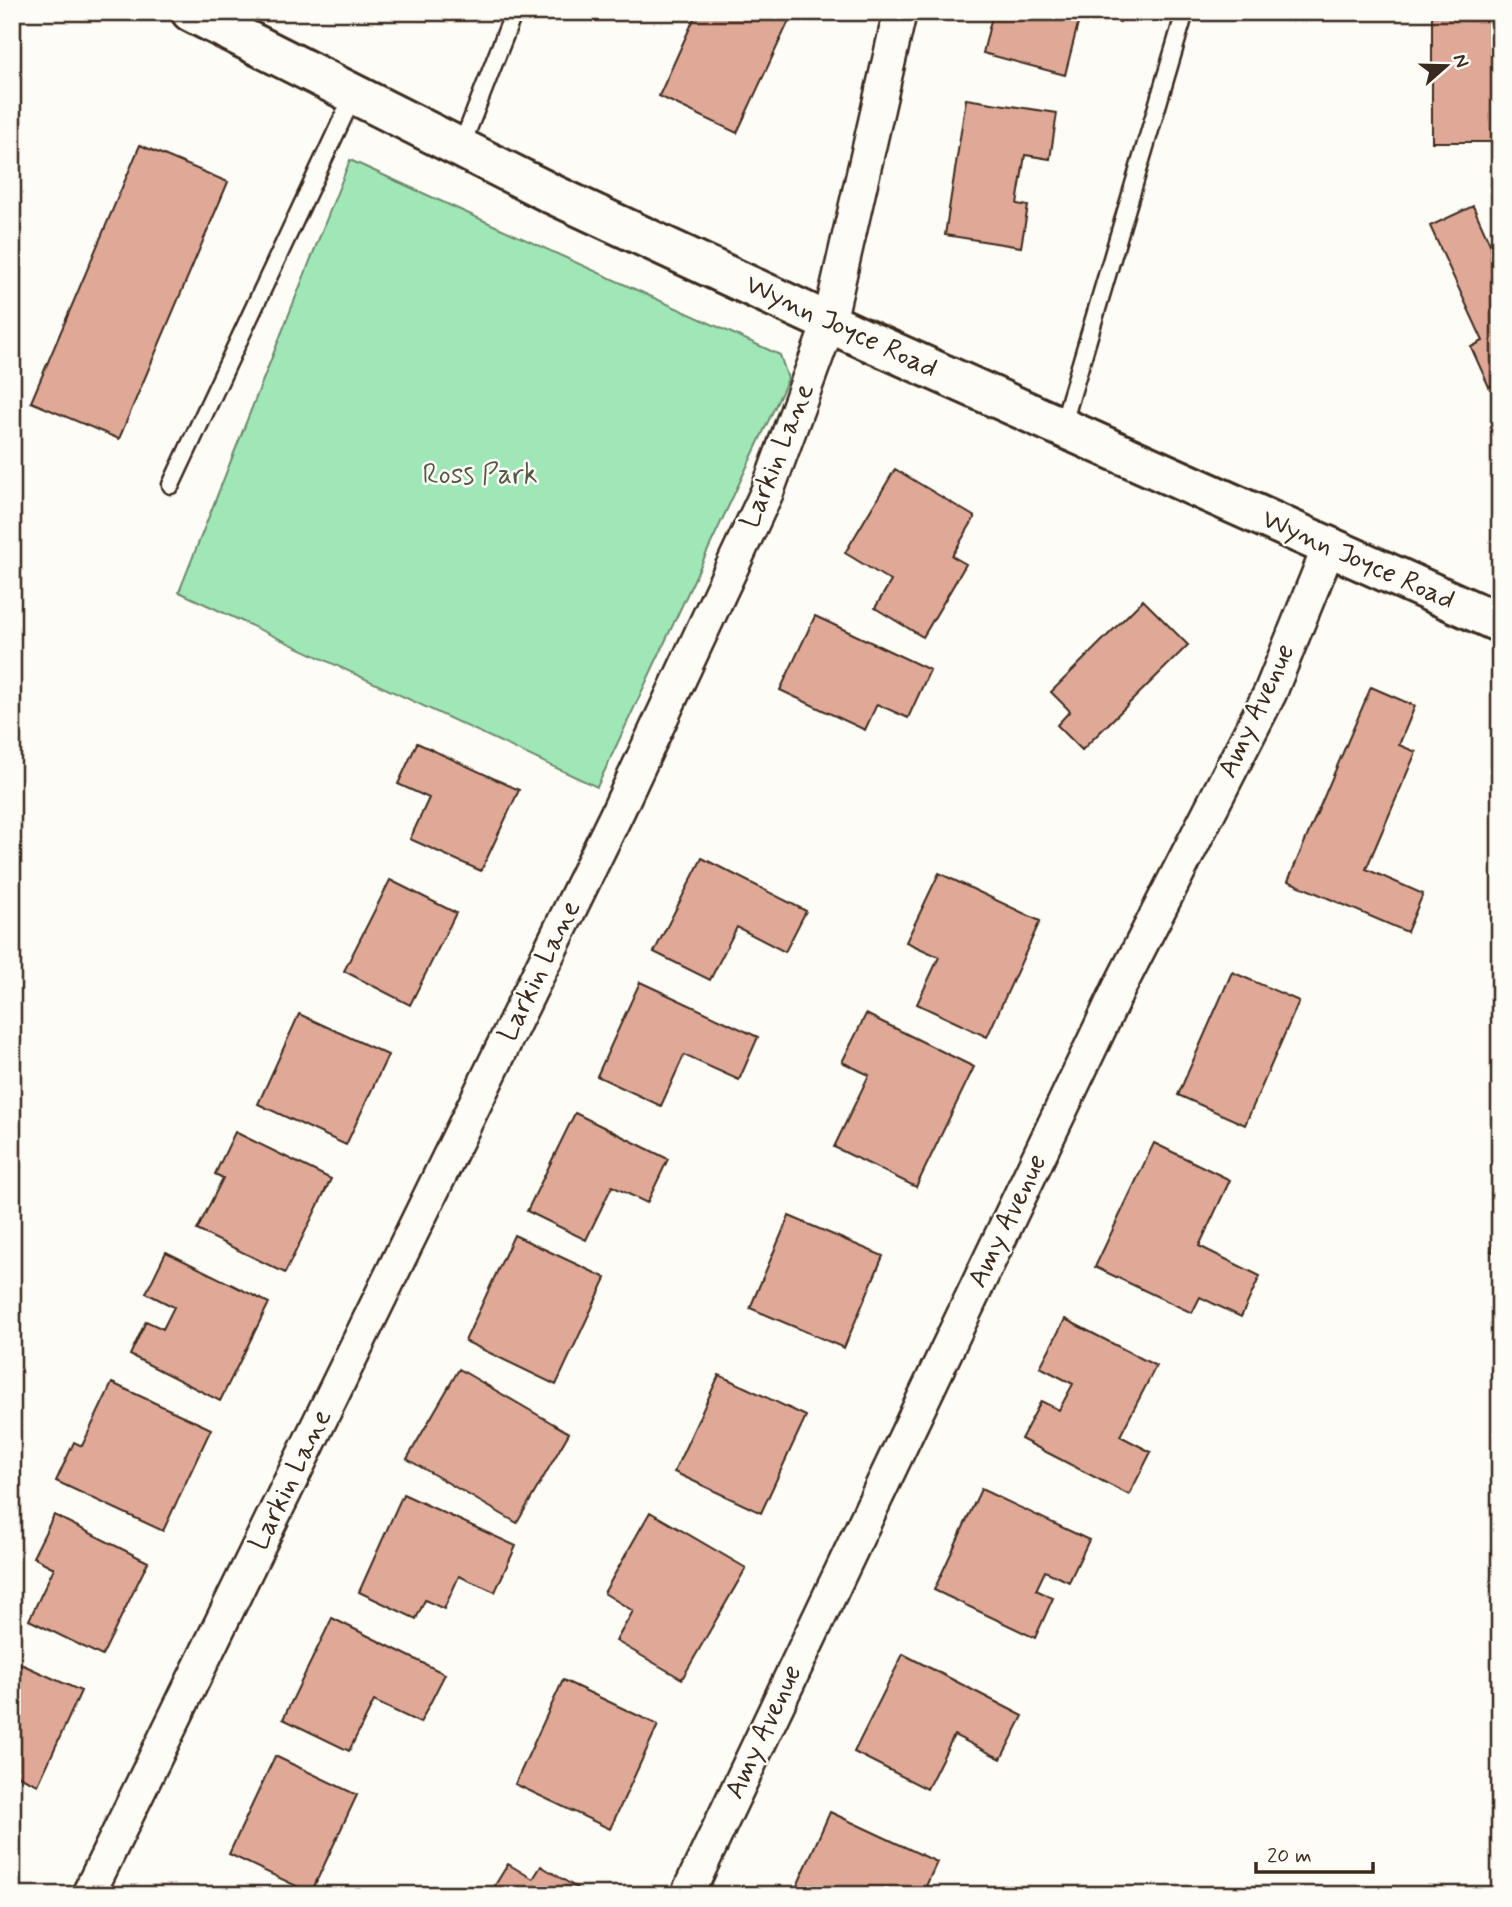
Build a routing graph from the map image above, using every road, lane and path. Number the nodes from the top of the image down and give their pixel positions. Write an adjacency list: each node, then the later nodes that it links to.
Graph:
1 (191, 12): 5 (street, Wynn Joyce Road)
2 (514, 12): 6 (lane)
3 (900, 12): 7 (street, Larkin Lane)
4 (1185, 12): 8 (lane)
5 (354, 94): 6 (street, Wynn Joyce Road); 9 (lane)
6 (461, 147): 7 (street, Wynn Joyce Road)
7 (829, 323): 8 (street, Wynn Joyce Road); 12 (street, Larkin Lane)
8 (1062, 427): 10 (street, Wynn Joyce Road)
9 (171, 485)
10 (1329, 547): 11 (street, Wynn Joyce Road); 13 (street, Amy Avenue)
11 (1500, 623)
12 (89, 1895)
13 (687, 1895)

